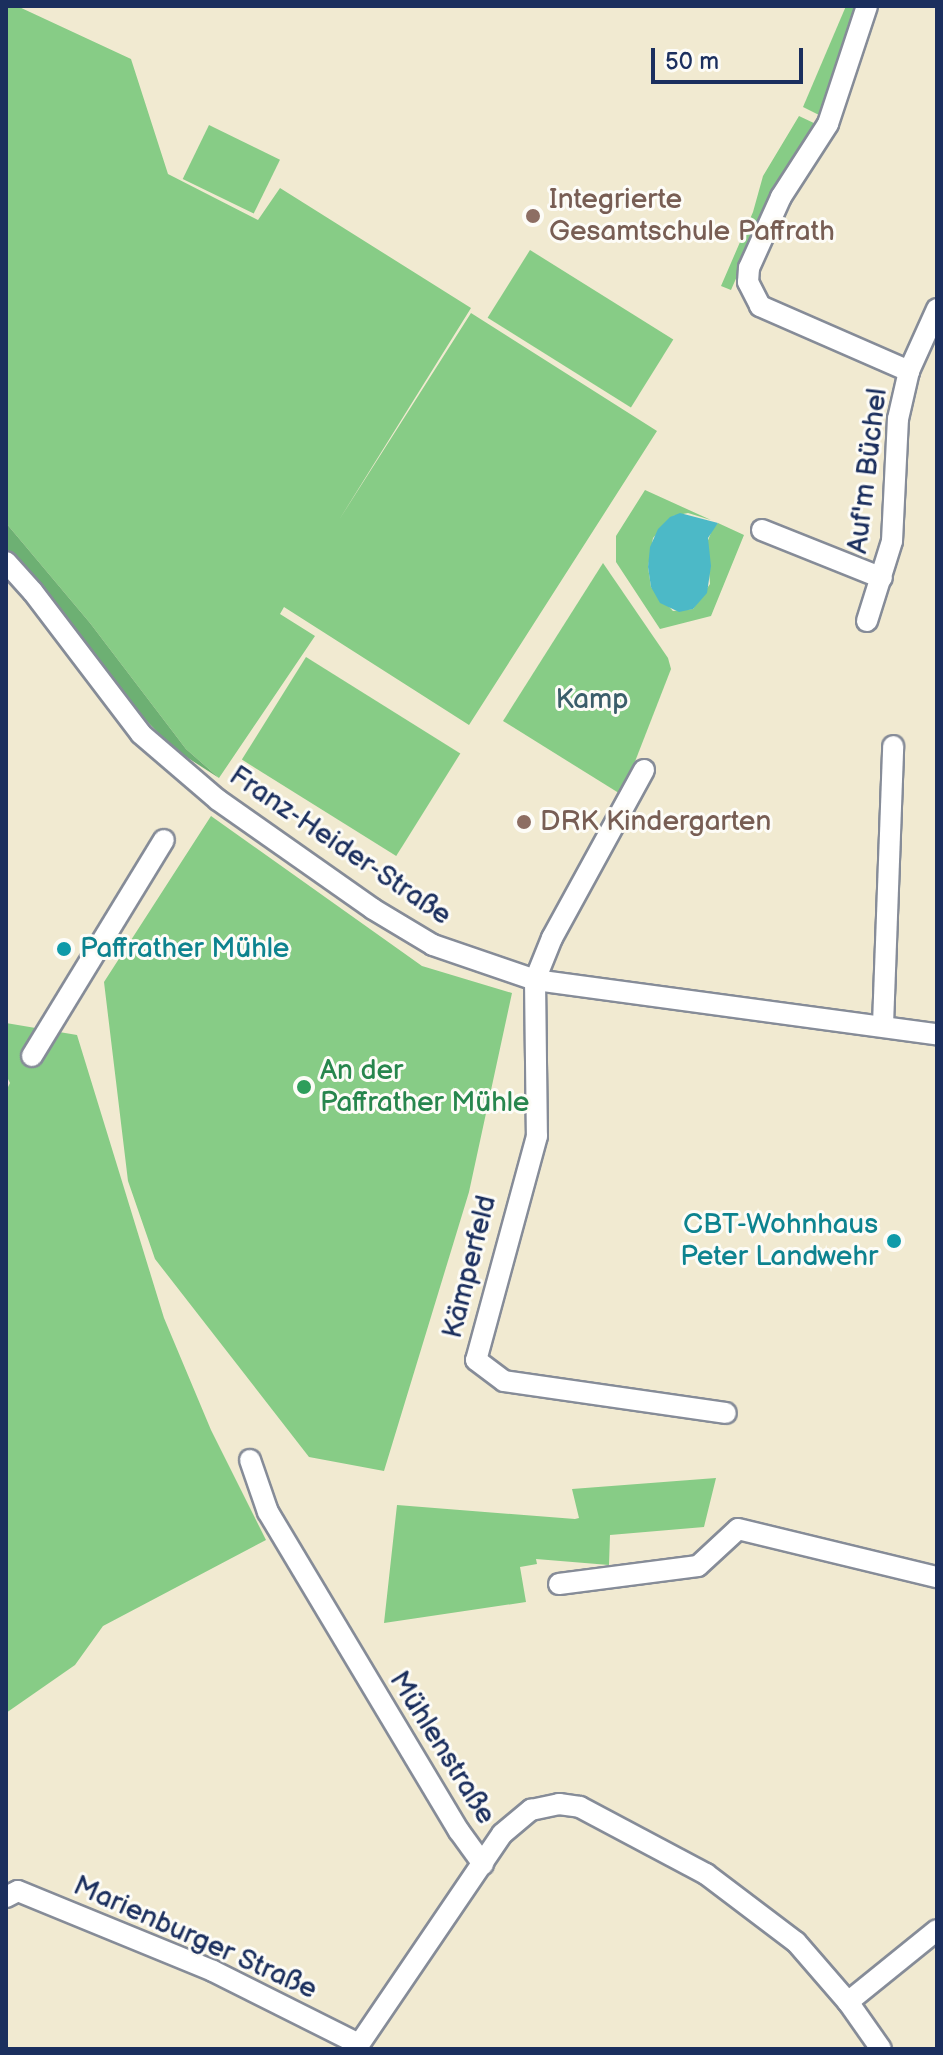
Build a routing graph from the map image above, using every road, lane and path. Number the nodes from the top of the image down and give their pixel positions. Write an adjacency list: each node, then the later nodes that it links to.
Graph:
1 (867, 6): 3 (street, Auf'm Büchel)
2 (937, 309): 3 (street, Auf'm Büchel)
3 (909, 371): 6 (street, Auf'm Büchel)
4 (762, 530): 6 (street, Auf'm Büchel)
5 (6, 562): 11 (street, Franz-Heider-Straße)
6 (882, 578): 7 (street, Auf'm Büchel)
7 (867, 621)
8 (893, 746): 12 (street)
9 (644, 770): 11 (street)
10 (164, 840): 14 (street)
11 (535, 980): 12 (street, Franz-Heider-Straße); 15 (street, Kämperfeld)
12 (883, 1025): 13 (street, Franz-Heider-Straße)
13 (937, 1034)
14 (32, 1056)
15 (726, 1413)
16 (250, 1460): 19 (street, Mühlenstraße)
17 (937, 1577): 18 (street)
18 (559, 1584)
19 (483, 1864): 22 (street, Mühlenstraße); 23 (street)
20 (6, 1897): 23 (street, Marienburger Straße)
21 (937, 1930): 22 (street)
22 (848, 2002): 24 (street, Mühlenstraße)
23 (358, 2046)
24 (881, 2049)

